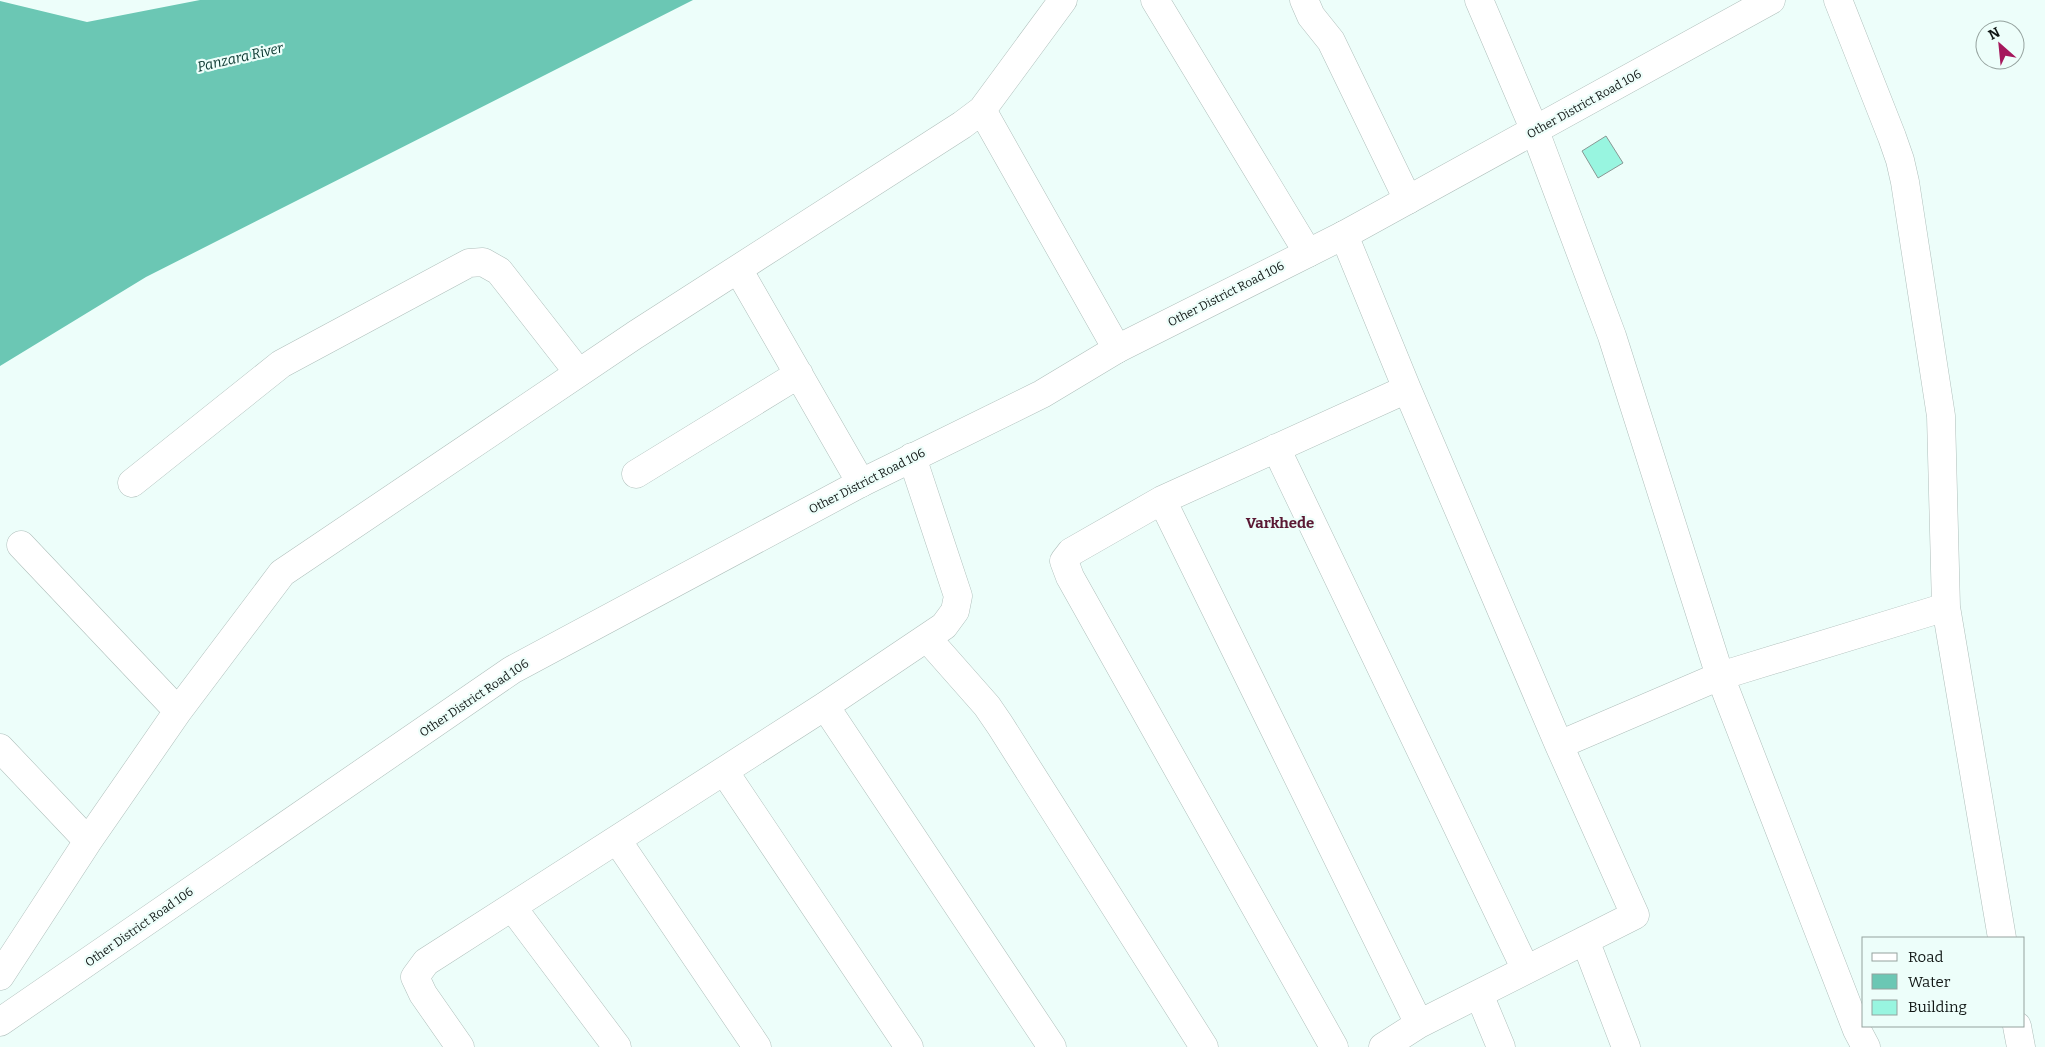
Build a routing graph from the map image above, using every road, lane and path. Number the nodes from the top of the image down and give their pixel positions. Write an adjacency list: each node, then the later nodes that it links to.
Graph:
1 (1063, 0): 7 (street)
2 (1155, 0): 11 (street)
3 (1304, 0): 9 (street)
4 (1478, 0): 8 (street)
5 (1771, 0): 8 (street, Other District Road 106)
6 (1838, 0): 24 (street)
7 (982, 110): 12 (street); 13 (street)
8 (1535, 131): 9 (street, Other District Road 106); 26 (street)
9 (1408, 200): 10 (street, Other District Road 106)
10 (1344, 235): 11 (street, Other District Road 106); 16 (street)
11 (1308, 253): 13 (street, Other District Road 106)
12 (738, 268): 14 (street); 15 (street)
13 (1117, 349): 18 (street, Other District Road 106)
14 (578, 372): 20 (street); 28 (street)
15 (798, 374): 19 (street); 21 (street)
16 (1407, 389): 17 (street); 29 (street)
17 (1276, 448): 22 (street); 37 (street)
18 (912, 457): 21 (street, Other District Road 106); 25 (street)
19 (636, 474)
20 (132, 482)
21 (861, 483): 40 (street, Other District Road 106)
22 (1162, 500): 41 (street); 49 (street)
23 (21, 545): 28 (street)
24 (1946, 607): 26 (street); 35 (street)
25 (927, 638): 27 (street); 48 (street)
26 (1720, 676): 29 (street); 53 (street)
27 (825, 706): 31 (street); 47 (street)
28 (178, 711): 33 (street)
29 (1559, 745): 36 (street)
30 (0, 748): 33 (street)
31 (724, 771): 32 (street); 46 (street)
32 (617, 840): 34 (street); 45 (street)
33 (88, 841): 38 (street)
34 (512, 907): 43 (street); 44 (street)
35 (2002, 937)
36 (1585, 940): 37 (street); 52 (street)
37 (1526, 970): 39 (street)
38 (0, 976)
39 (1478, 994): 41 (street); 51 (street)
40 (0, 1022)
41 (1419, 1024): 50 (street)
42 (2017, 1027): 54 (street)
43 (460, 1047)
44 (617, 1047)
45 (756, 1047)
46 (909, 1047)
47 (1052, 1047)
48 (1204, 1047)
49 (1334, 1047)
50 (1383, 1047)
51 (1501, 1047)
52 (1626, 1047)
53 (1866, 1047)
54 (2021, 1047)

